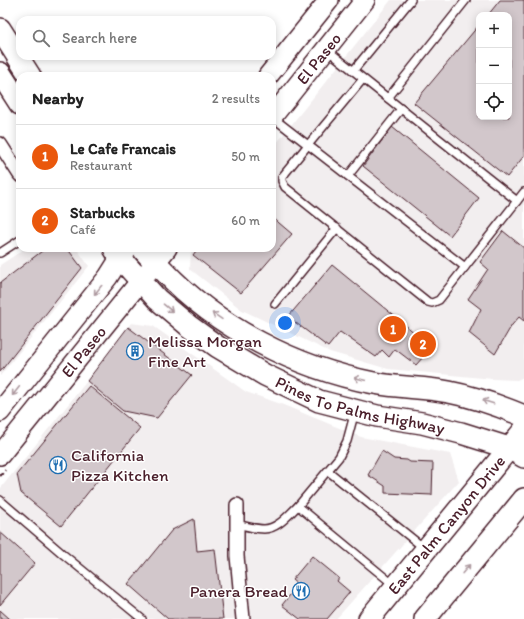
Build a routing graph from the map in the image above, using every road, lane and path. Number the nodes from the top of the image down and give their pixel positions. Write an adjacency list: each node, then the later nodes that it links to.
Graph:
1 (355, 0): 7 (street)
2 (365, 0): 7 (street, El Paseo)
3 (411, 0): 13 (lane)
4 (466, 0): 17 (lane)
5 (322, 3): 8 (street, El Paseo)
6 (0, 29): 9 (main road)
7 (328, 46): 8 (street); 13 (lane); 19 (street, El Paseo)
8 (287, 52): 12 (street, El Paseo)
9 (16, 54)
10 (20, 60): 11 (main road)
11 (27, 72)
12 (271, 72)
13 (353, 72): 15 (lane)
14 (0, 73): 16 (main road)
15 (363, 79): 17 (lane); 22 (lane)
16 (16, 98)
17 (388, 98): 18 (lane)
18 (401, 109): 24 (lane); 26 (lane)
19 (276, 112)
20 (276, 120): 22 (lane)
21 (0, 144): 23 (street)
22 (308, 145): 24 (lane); 27 (lane)
23 (16, 169)
24 (348, 176): 34 (lane)
25 (524, 192): 26 (lane)
26 (517, 201): 34 (lane)
27 (337, 228): 34 (lane); 36 (lane)
28 (16, 243): 33 (lane)
29 (139, 252): 38 (street, El Paseo, one-way to 38)
30 (140, 252): 35 (main road, Pines To Palms Highway)
31 (140, 252): 35 (street, El Paseo)
32 (141, 252): 39 (main road, Pines To Palms Highway, one-way to 32)
33 (0, 253)
34 (465, 268)
35 (139, 280): 37 (main road, Pines To Palms Highway, one-way to 37); 42 (street, El Paseo)
36 (275, 304)
37 (355, 410): 41 (main road, Pines To Palms Highway); 43 (lane)
38 (0, 412)
39 (524, 416)
40 (524, 430): 41 (main road, East Palm Canyon Drive)
41 (516, 452): 49 (main road, East Palm Canyon Drive)
42 (0, 455)
43 (328, 470): 47 (lane); 49 (lane)
44 (524, 499): 54 (main road, one-way to 44)
45 (0, 500): 51 (lane)
46 (237, 505): 48 (street)
47 (298, 506): 48 (lane); 50 (lane)
48 (236, 524): 52 (street)
49 (426, 550): 50 (main road, East Palm Canyon Drive)
50 (396, 586): 53 (main road, East Palm Canyon Drive)
51 (142, 619)
52 (243, 619)
53 (369, 619)
54 (425, 619)

